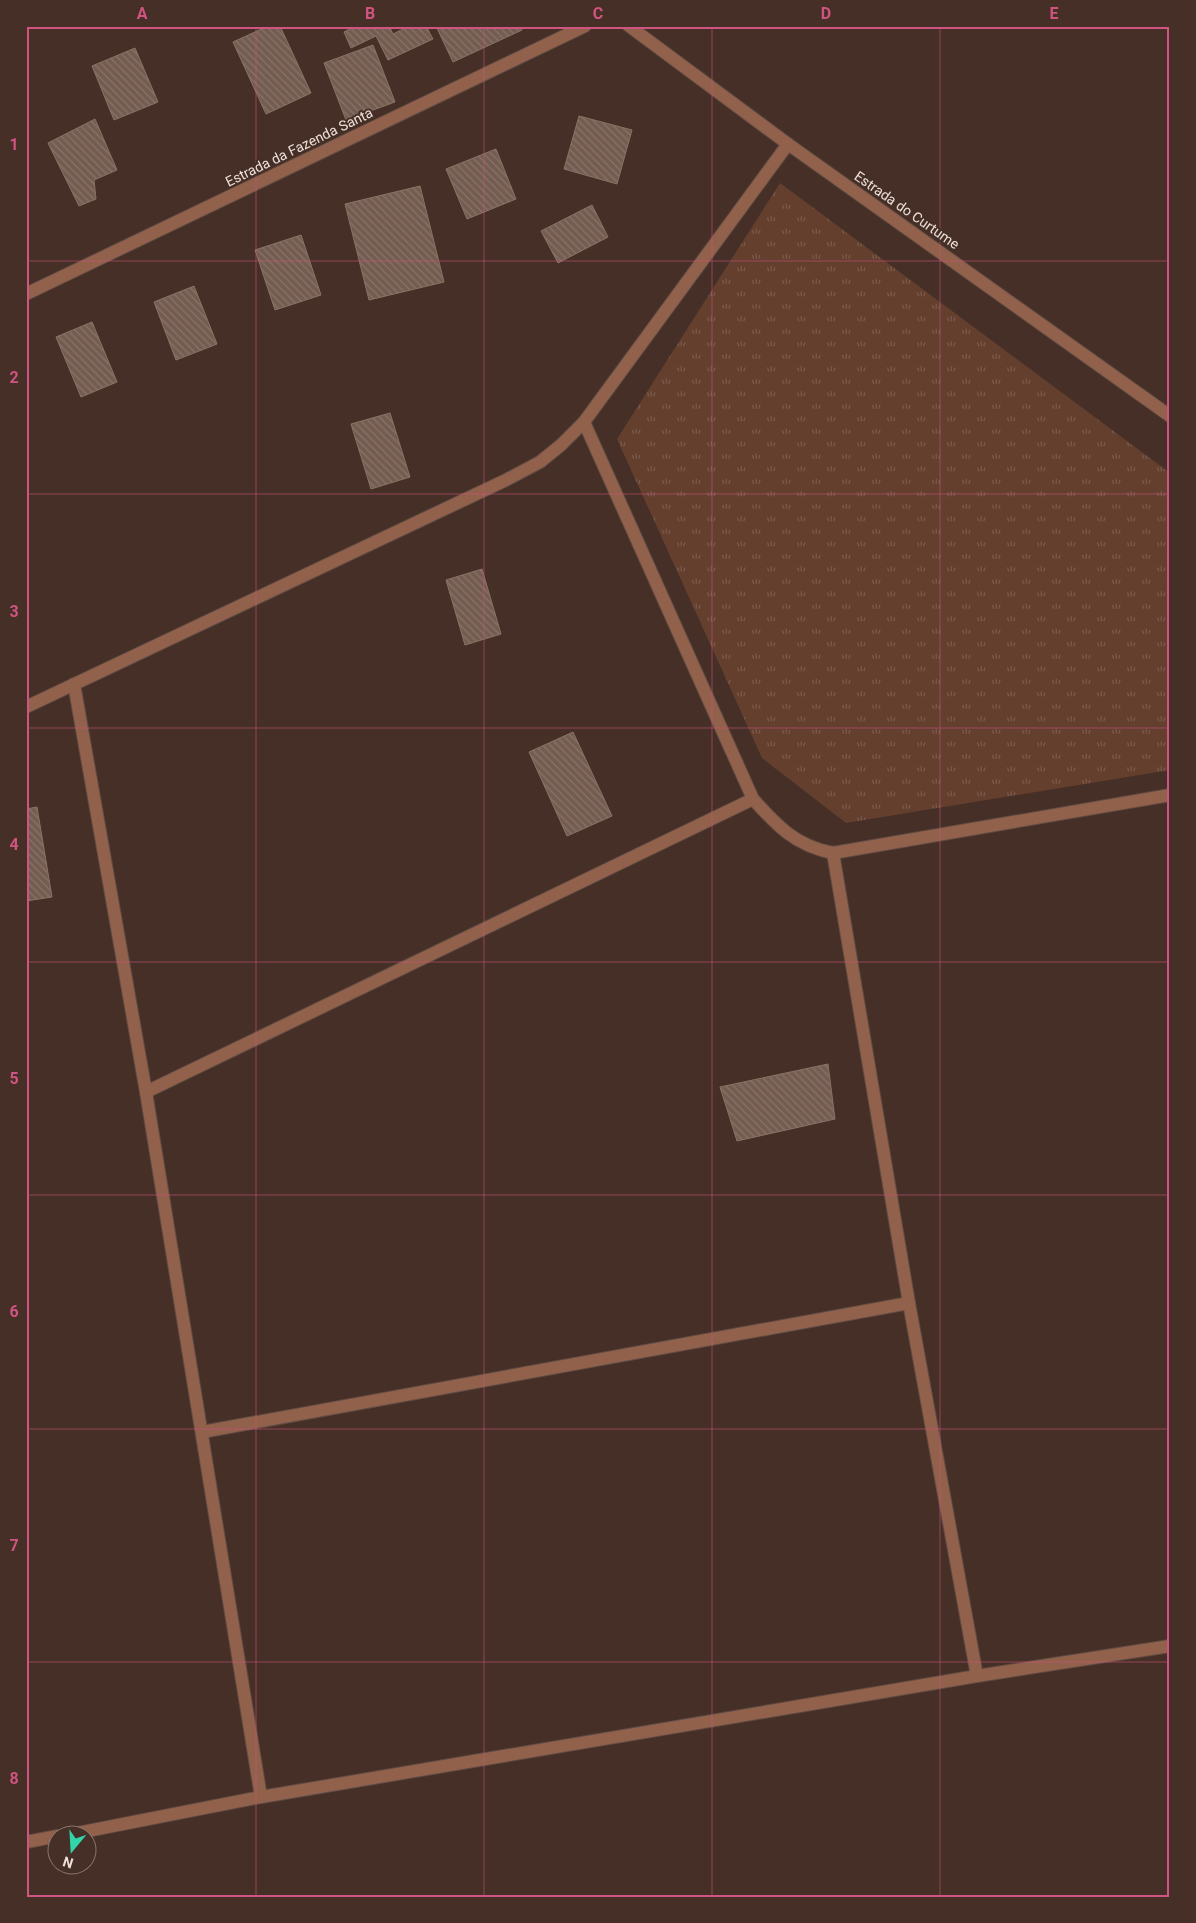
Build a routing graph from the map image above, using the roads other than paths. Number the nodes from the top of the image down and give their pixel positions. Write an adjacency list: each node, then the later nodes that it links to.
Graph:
1 (585, 26): 4 (street, Estrada da Fazenda Santa)
2 (628, 26): 3 (street, Estrada do Curtume)
3 (788, 144): 5 (street, Estrada do Curtume); 6 (street)
4 (26, 294)
5 (1170, 416)
6 (584, 422): 7 (street); 10 (street)
7 (74, 684): 8 (street); 12 (street)
8 (26, 707)
9 (1170, 794): 11 (street)
10 (753, 799): 11 (street); 12 (street)
11 (833, 853): 13 (street)
12 (146, 1092): 14 (street)
13 (909, 1303): 14 (street); 16 (street)
14 (202, 1432): 17 (street)
15 (1170, 1646): 16 (street)
16 (977, 1676): 17 (street)
17 (261, 1797): 18 (street)
18 (98, 1829)
19 (48, 1838): 20 (street)
20 (26, 1842)

